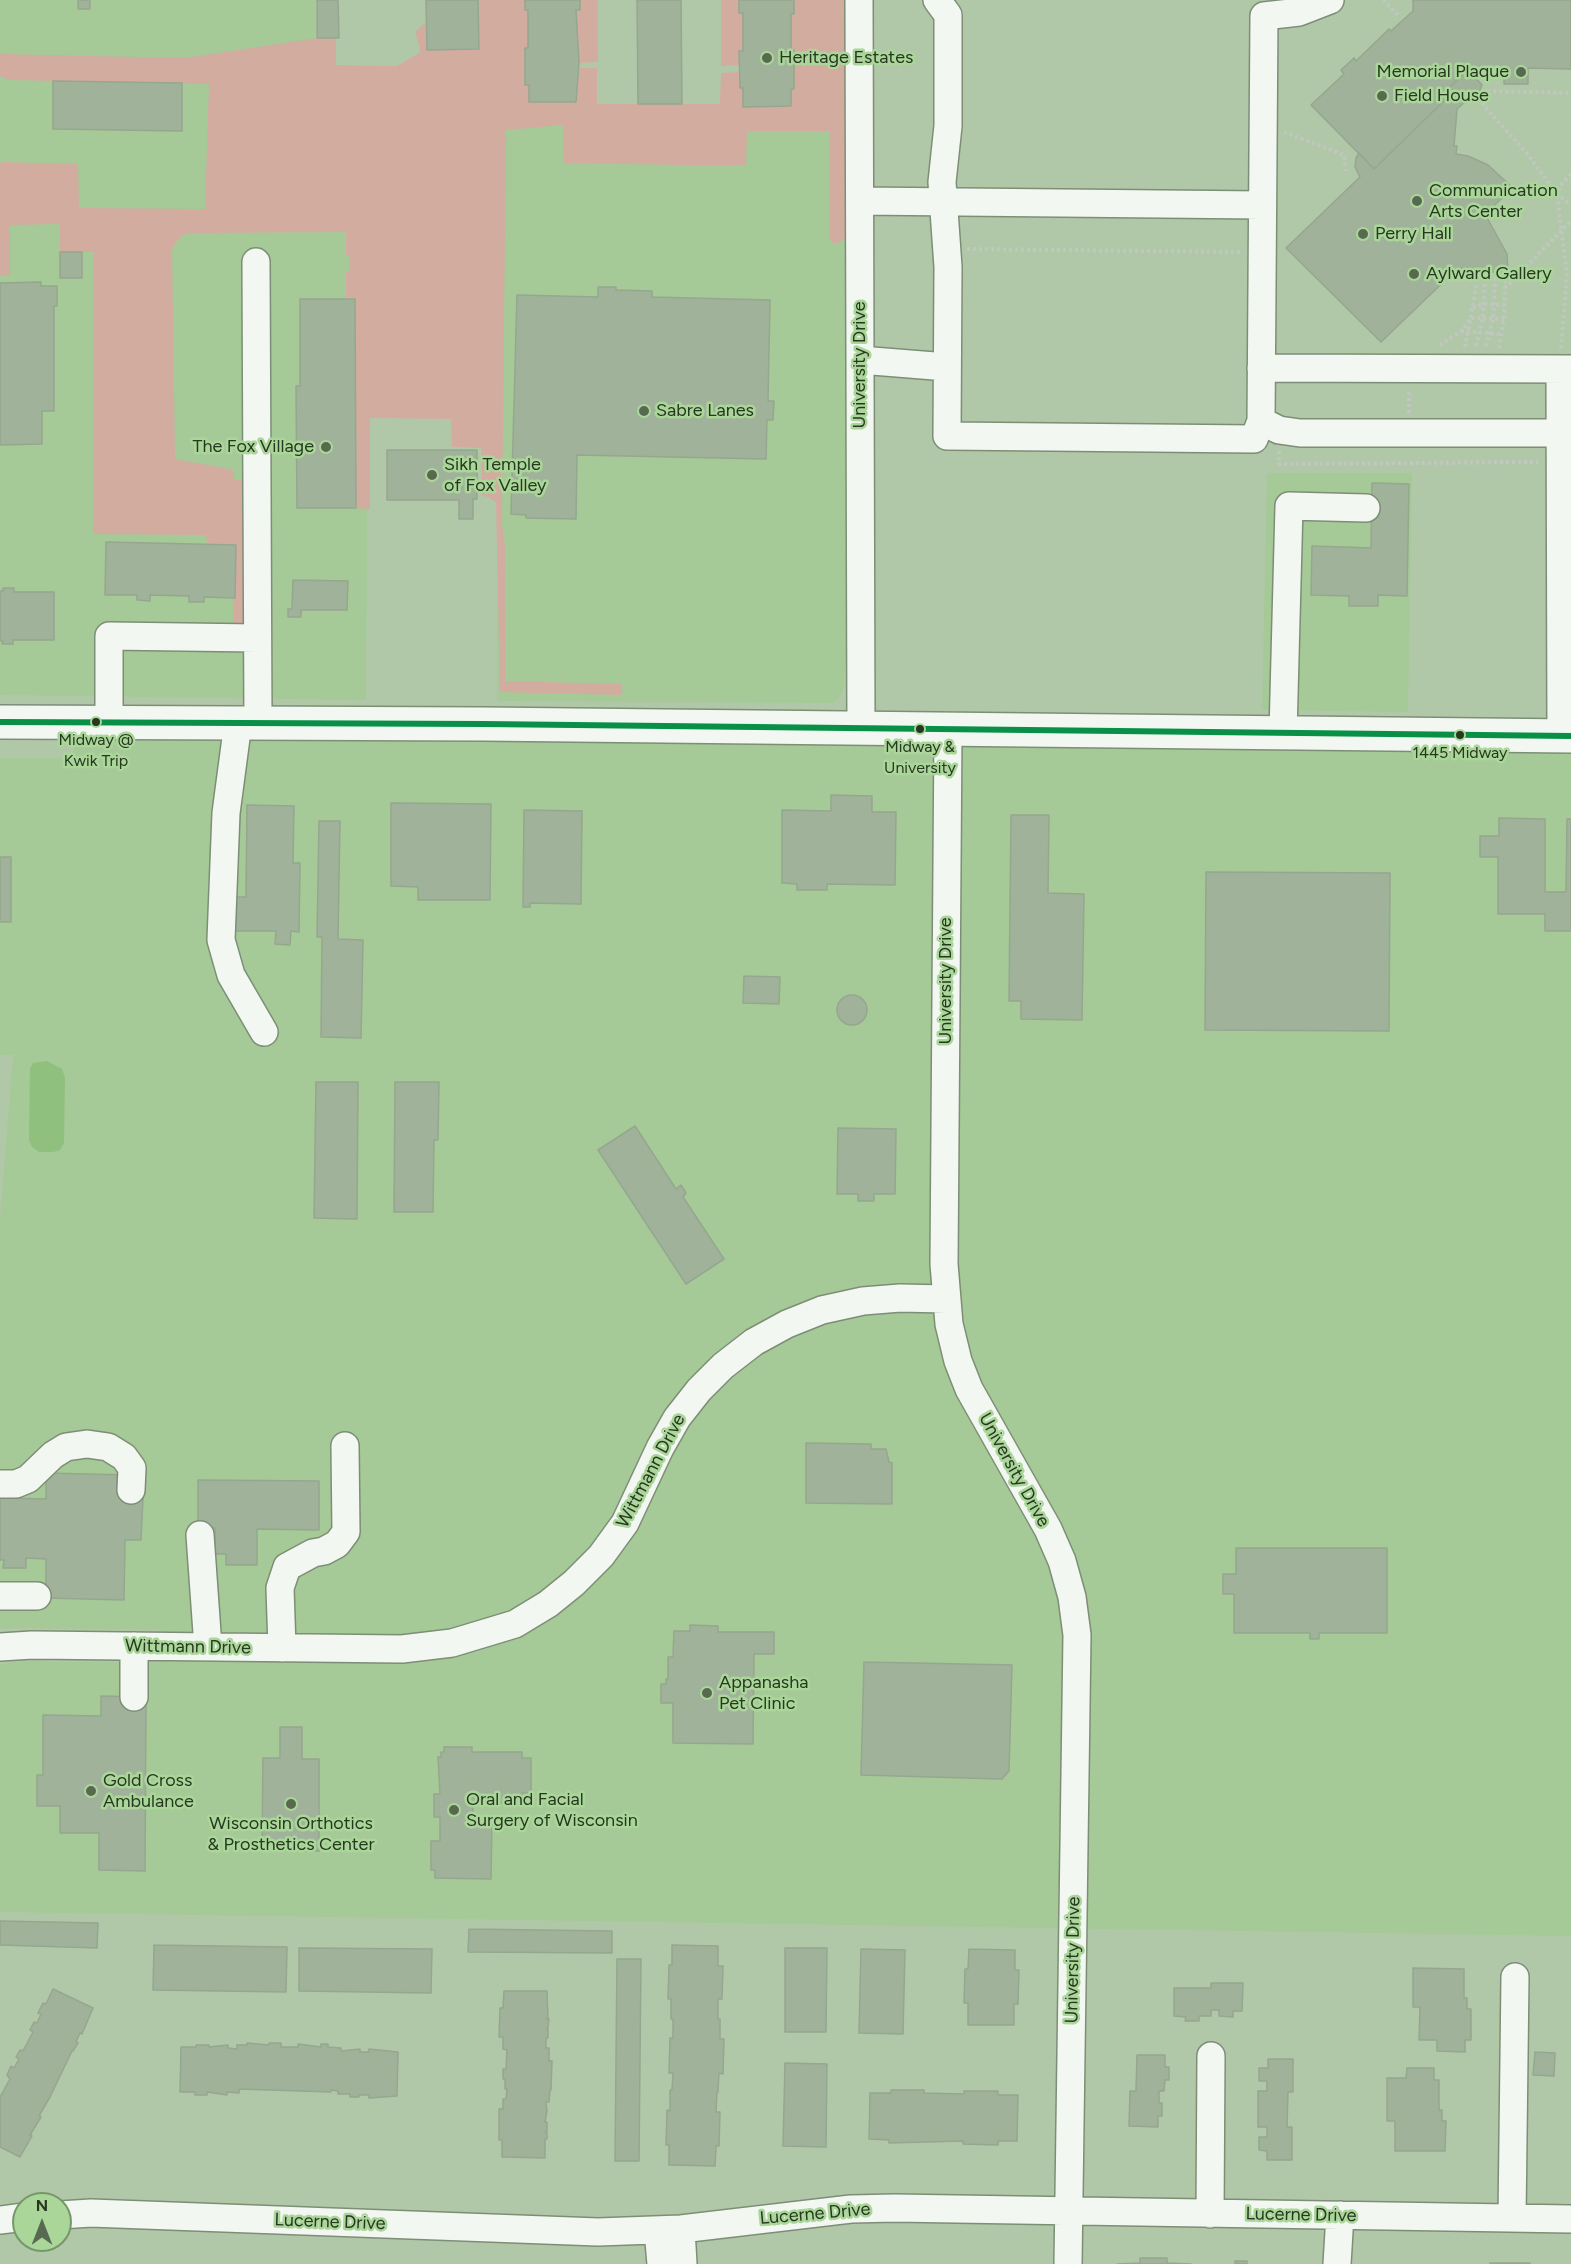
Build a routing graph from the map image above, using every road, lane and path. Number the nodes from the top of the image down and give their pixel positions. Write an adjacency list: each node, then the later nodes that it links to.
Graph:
1 (859, 0): 11 (street, University Drive)
2 (937, 0): 12 (street)
3 (1330, 0): 13 (street)
4 (1383, 0): 5 (path)
5 (1399, 16)
6 (1571, 93): 10 (path)
7 (1284, 132): 8 (path)
8 (1346, 171)
9 (1571, 174): 10 (path)
10 (1557, 194): 14 (path); 16 (path)
11 (860, 201): 12 (street); 40 (street, University Drive)
12 (943, 202): 13 (street); 41 (street)
13 (1262, 205): 42 (street)
14 (1571, 205)
15 (1571, 221): 16 (path)
16 (1562, 230): 21 (path); 43 (path)
17 (961, 251): 18 (path)
18 (1249, 252)
19 (256, 262): 52 (street)
20 (1490, 276): 21 (path); 22 (path); 23 (path); 25 (path)
21 (1511, 283): 24 (path)
22 (1483, 304): 23 (path); 25 (path); 27 (path)
23 (1493, 304): 24 (path); 28 (path)
24 (1504, 305): 29 (path)
25 (1473, 308): 26 (path)
26 (1471, 318): 27 (path); 30 (path); 31 (path)
27 (1483, 318): 28 (path); 32 (path)
28 (1493, 319): 29 (path); 33 (path)
29 (1504, 319): 34 (path)
30 (1461, 331): 31 (path); 36 (path)
31 (1469, 331): 32 (path); 37 (path)
32 (1479, 333): 33 (path); 35 (path)
33 (1490, 333): 34 (path); 38 (path)
34 (1501, 334): 39 (path)
35 (1475, 348)
36 (1433, 349)
37 (1465, 349)
38 (1485, 349)
39 (1499, 349)
40 (860, 360): 41 (street); 56 (street, University Drive)
41 (947, 367): 45 (street)
42 (1261, 368): 43 (street); 45 (street)
43 (1566, 369): 47 (street)
44 (1409, 381): 46 (path)
45 (1261, 421): 47 (street)
46 (1409, 423)
47 (1561, 433): 51 (street)
48 (1279, 446): 49 (path)
49 (1539, 462)
50 (1366, 508): 58 (street)
51 (1566, 544): 59 (street)
52 (257, 638): 54 (street); 55 (street)
53 (0, 722): 54 (main road)
54 (109, 722): 55 (main road)
55 (248, 723): 56 (main road); 60 (street)
56 (861, 729): 57 (main road)
57 (948, 730): 58 (main road); 61 (street, University Drive)
58 (1283, 733): 59 (main road)
59 (1566, 736)
60 (264, 1032)
61 (946, 1299): 71 (street, Wittmann Drive); 75 (street, University Drive)
62 (345, 1446): 71 (street)
63 (0, 1484): 64 (street)
64 (131, 1490)
65 (200, 1535): 70 (street)
66 (0, 1596): 67 (street)
67 (37, 1596)
68 (134, 1646): 69 (street, Wittmann Drive); 70 (street, Wittmann Drive); 72 (street)
69 (0, 1647)
70 (208, 1647): 71 (street, Wittmann Drive)
71 (282, 1648)
72 (134, 1697)
73 (1515, 1977): 79 (street)
74 (1211, 2056): 76 (street)
75 (1069, 2211): 76 (street, Lucerne Drive); 81 (street, Lucerne Drive); 84 (street, University Drive)
76 (1210, 2214): 78 (street, Lucerne Drive)
77 (72, 2215): 81 (street, Lucerne Drive)
78 (1340, 2215): 79 (street, Lucerne Drive); 85 (street)
79 (1512, 2218): 80 (street, Lucerne Drive)
80 (1571, 2219)
81 (669, 2229): 82 (street); 83 (street)
82 (661, 2264)
83 (683, 2264)
84 (1068, 2264)
85 (1337, 2264)

